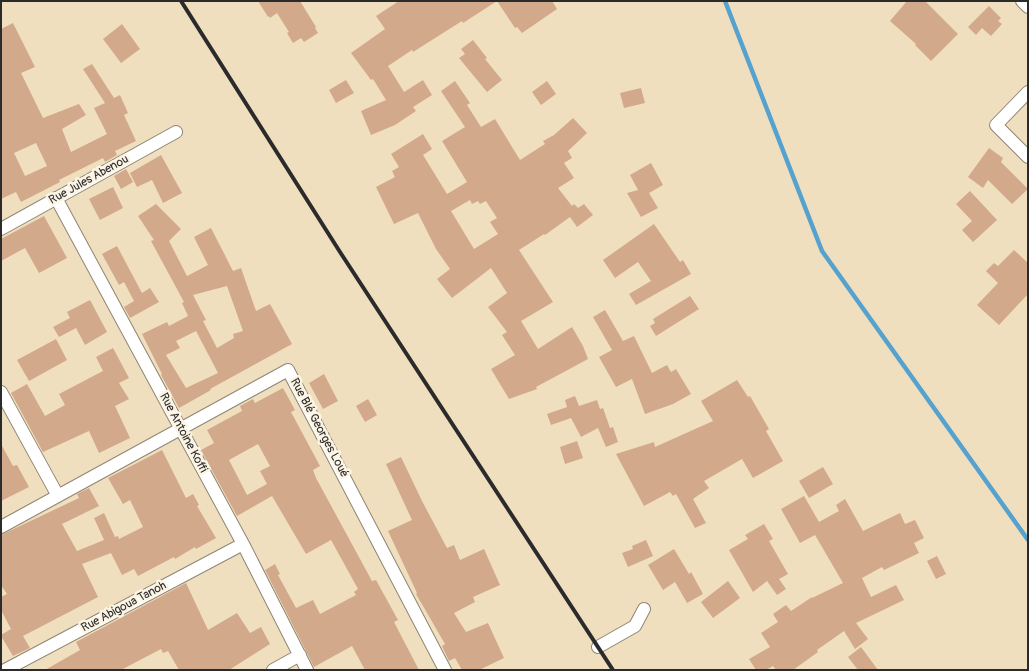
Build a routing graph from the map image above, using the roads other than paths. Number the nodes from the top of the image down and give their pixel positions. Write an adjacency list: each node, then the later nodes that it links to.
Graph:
1 (1022, 1): 2 (street)
2 (1028, 7)
3 (1028, 92): 5 (street)
4 (176, 132): 6 (street, Rue Jules Abenou)
5 (1028, 157)
6 (56, 198): 7 (street, Rue Jules Abenou); 9 (street, Rue Antoine Koffi)
7 (1, 229)
8 (1, 392): 10 (street)
9 (181, 430): 10 (street, Rue Blé Georges Loué); 12 (street, Rue Antoine Koffi); 19 (street, Rue Blé Georges Loué)
10 (58, 496): 11 (street, Rue Blé Georges Loué)
11 (1, 527)
12 (243, 544): 15 (street, Rue Antoine Koffi); 16 (street, Rue Abigoua Tanoh)
13 (644, 609): 14 (street)
14 (598, 647)
15 (300, 656): 17 (street); 18 (street, Rue Antoine Koffi)
16 (5, 670)
17 (273, 670)
18 (307, 670)
19 (445, 670)

